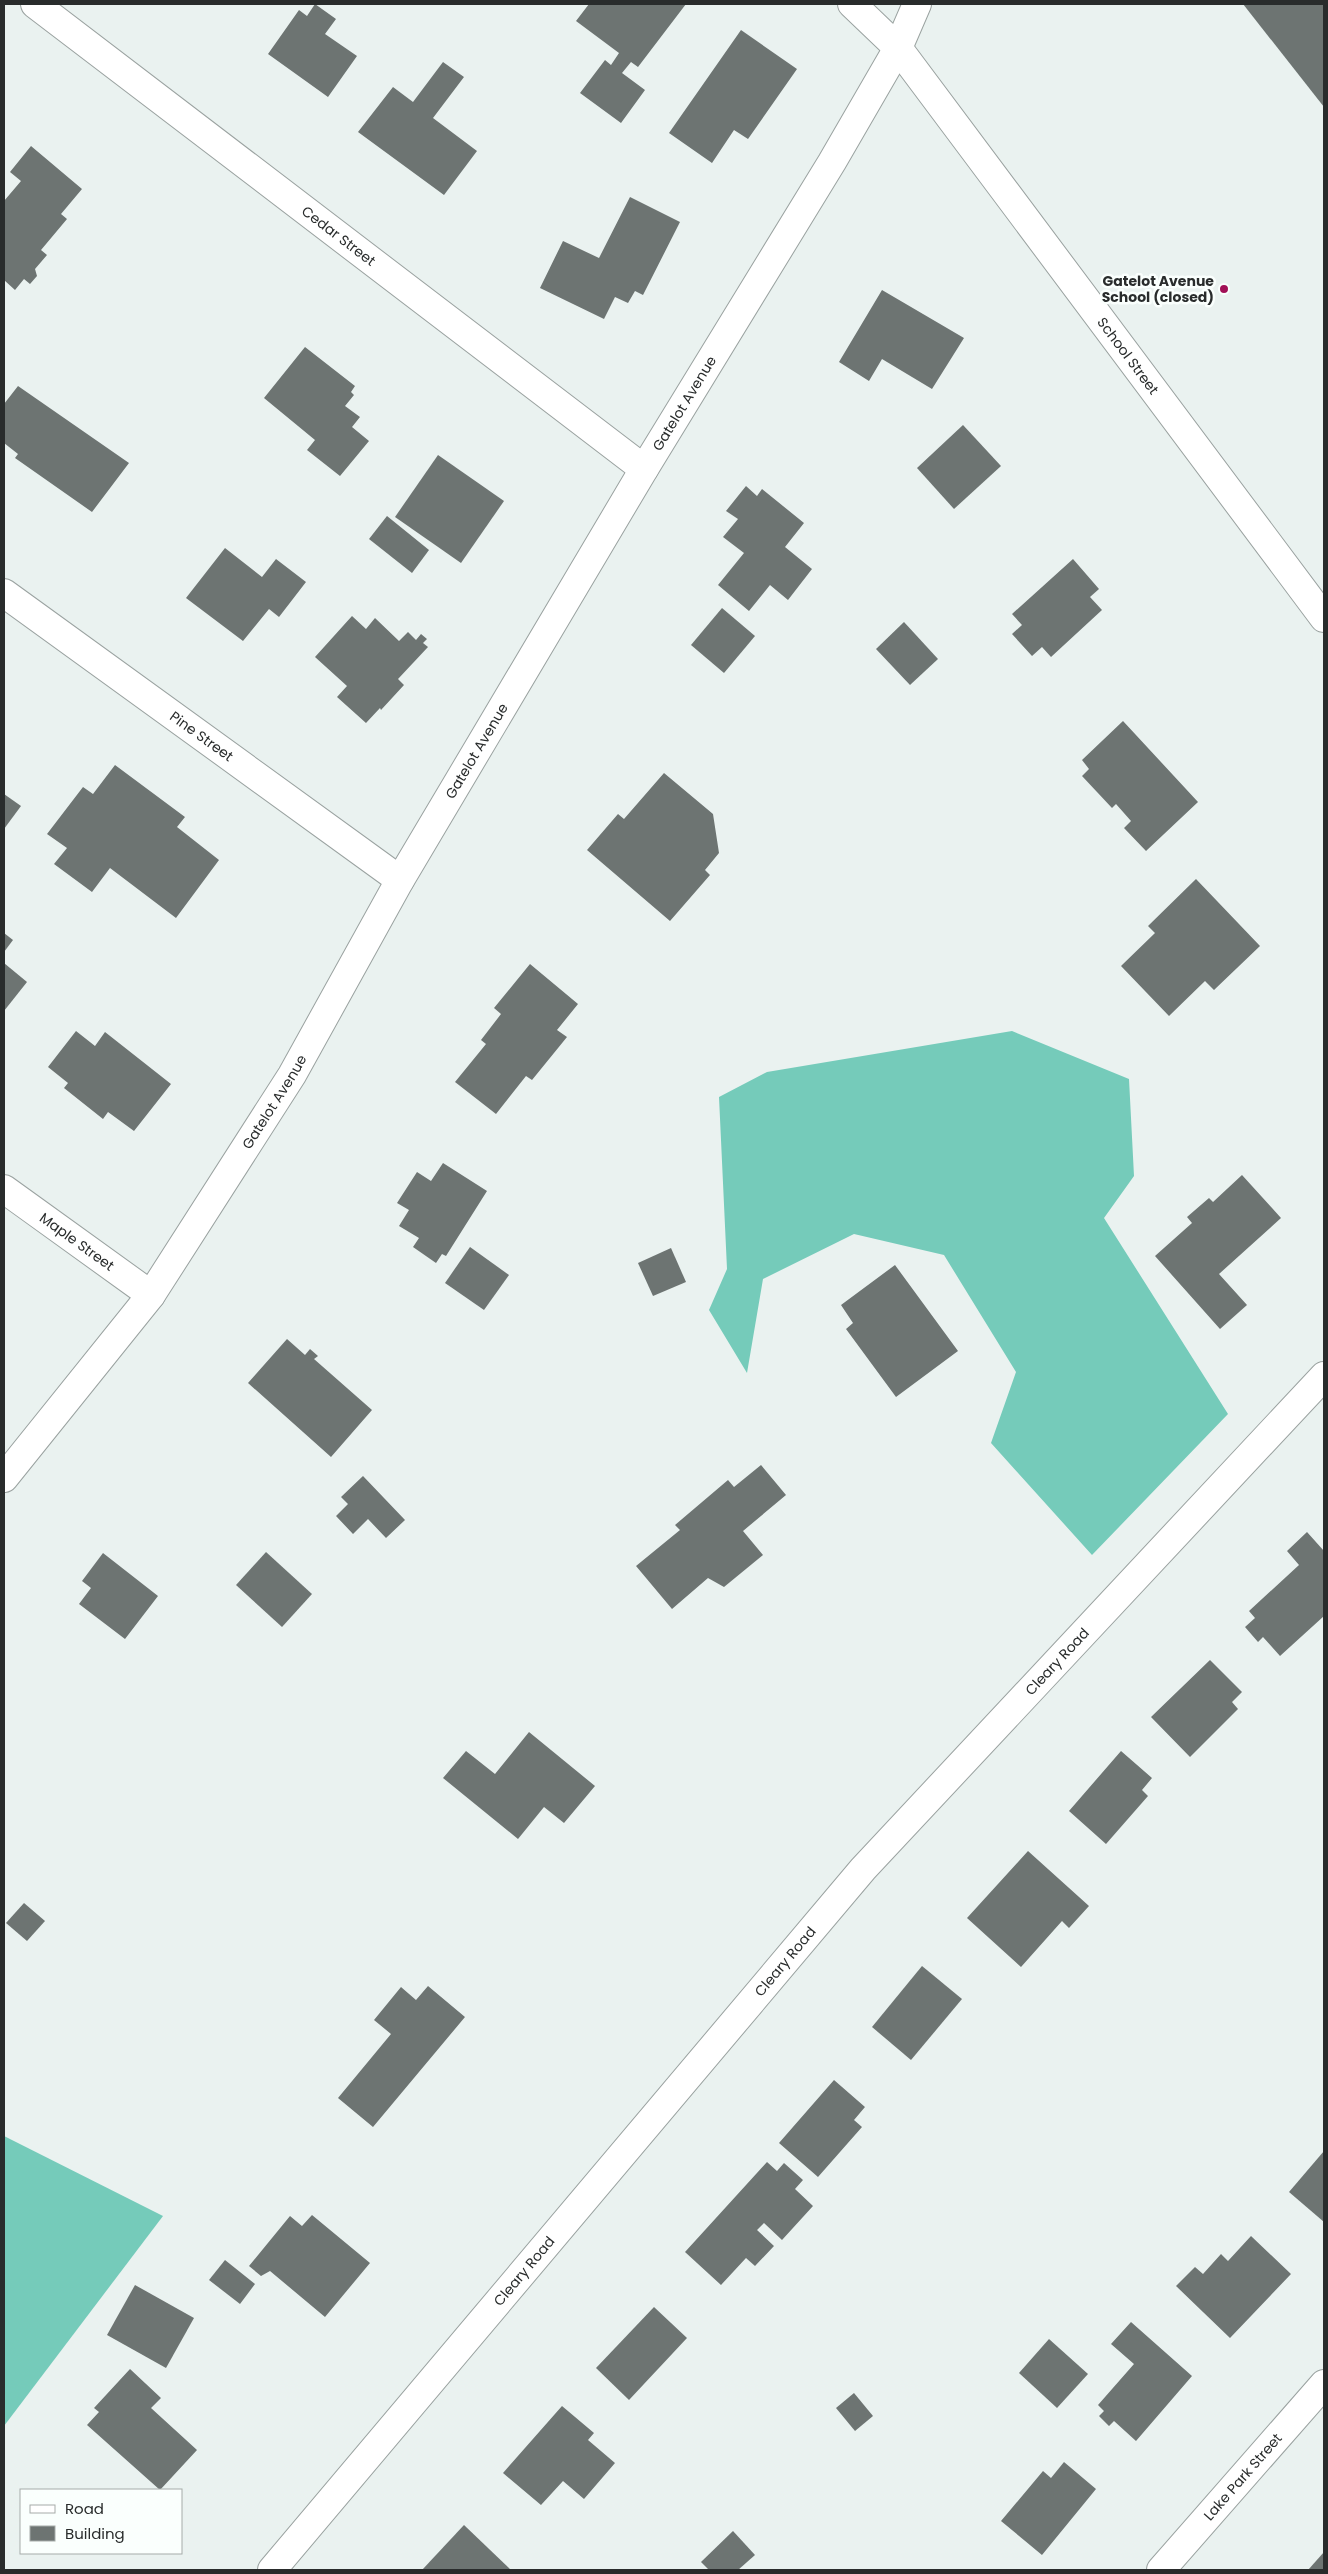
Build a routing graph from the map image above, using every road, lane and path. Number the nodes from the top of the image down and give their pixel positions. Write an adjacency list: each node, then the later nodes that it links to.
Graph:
1 (35, 4): 5 (street, Cedar Street)
2 (852, 4): 4 (street, School Street)
3 (917, 4): 4 (street, Gatelot Avenue)
4 (898, 48): 5 (street, Gatelot Avenue); 7 (street, School Street)
5 (644, 469): 8 (street, Gatelot Avenue)
6 (4, 593): 8 (street, Pine Street)
7 (1324, 618)
8 (400, 880): 10 (street, Gatelot Avenue)
9 (4, 1188): 10 (street, Maple Street)
10 (151, 1295): 12 (street, Gatelot Avenue)
11 (1324, 1376): 14 (street, Cleary Road)
12 (4, 1478)
13 (1324, 2384): 15 (street, Lake Park Street)
14 (272, 2570)
15 (1161, 2570)

